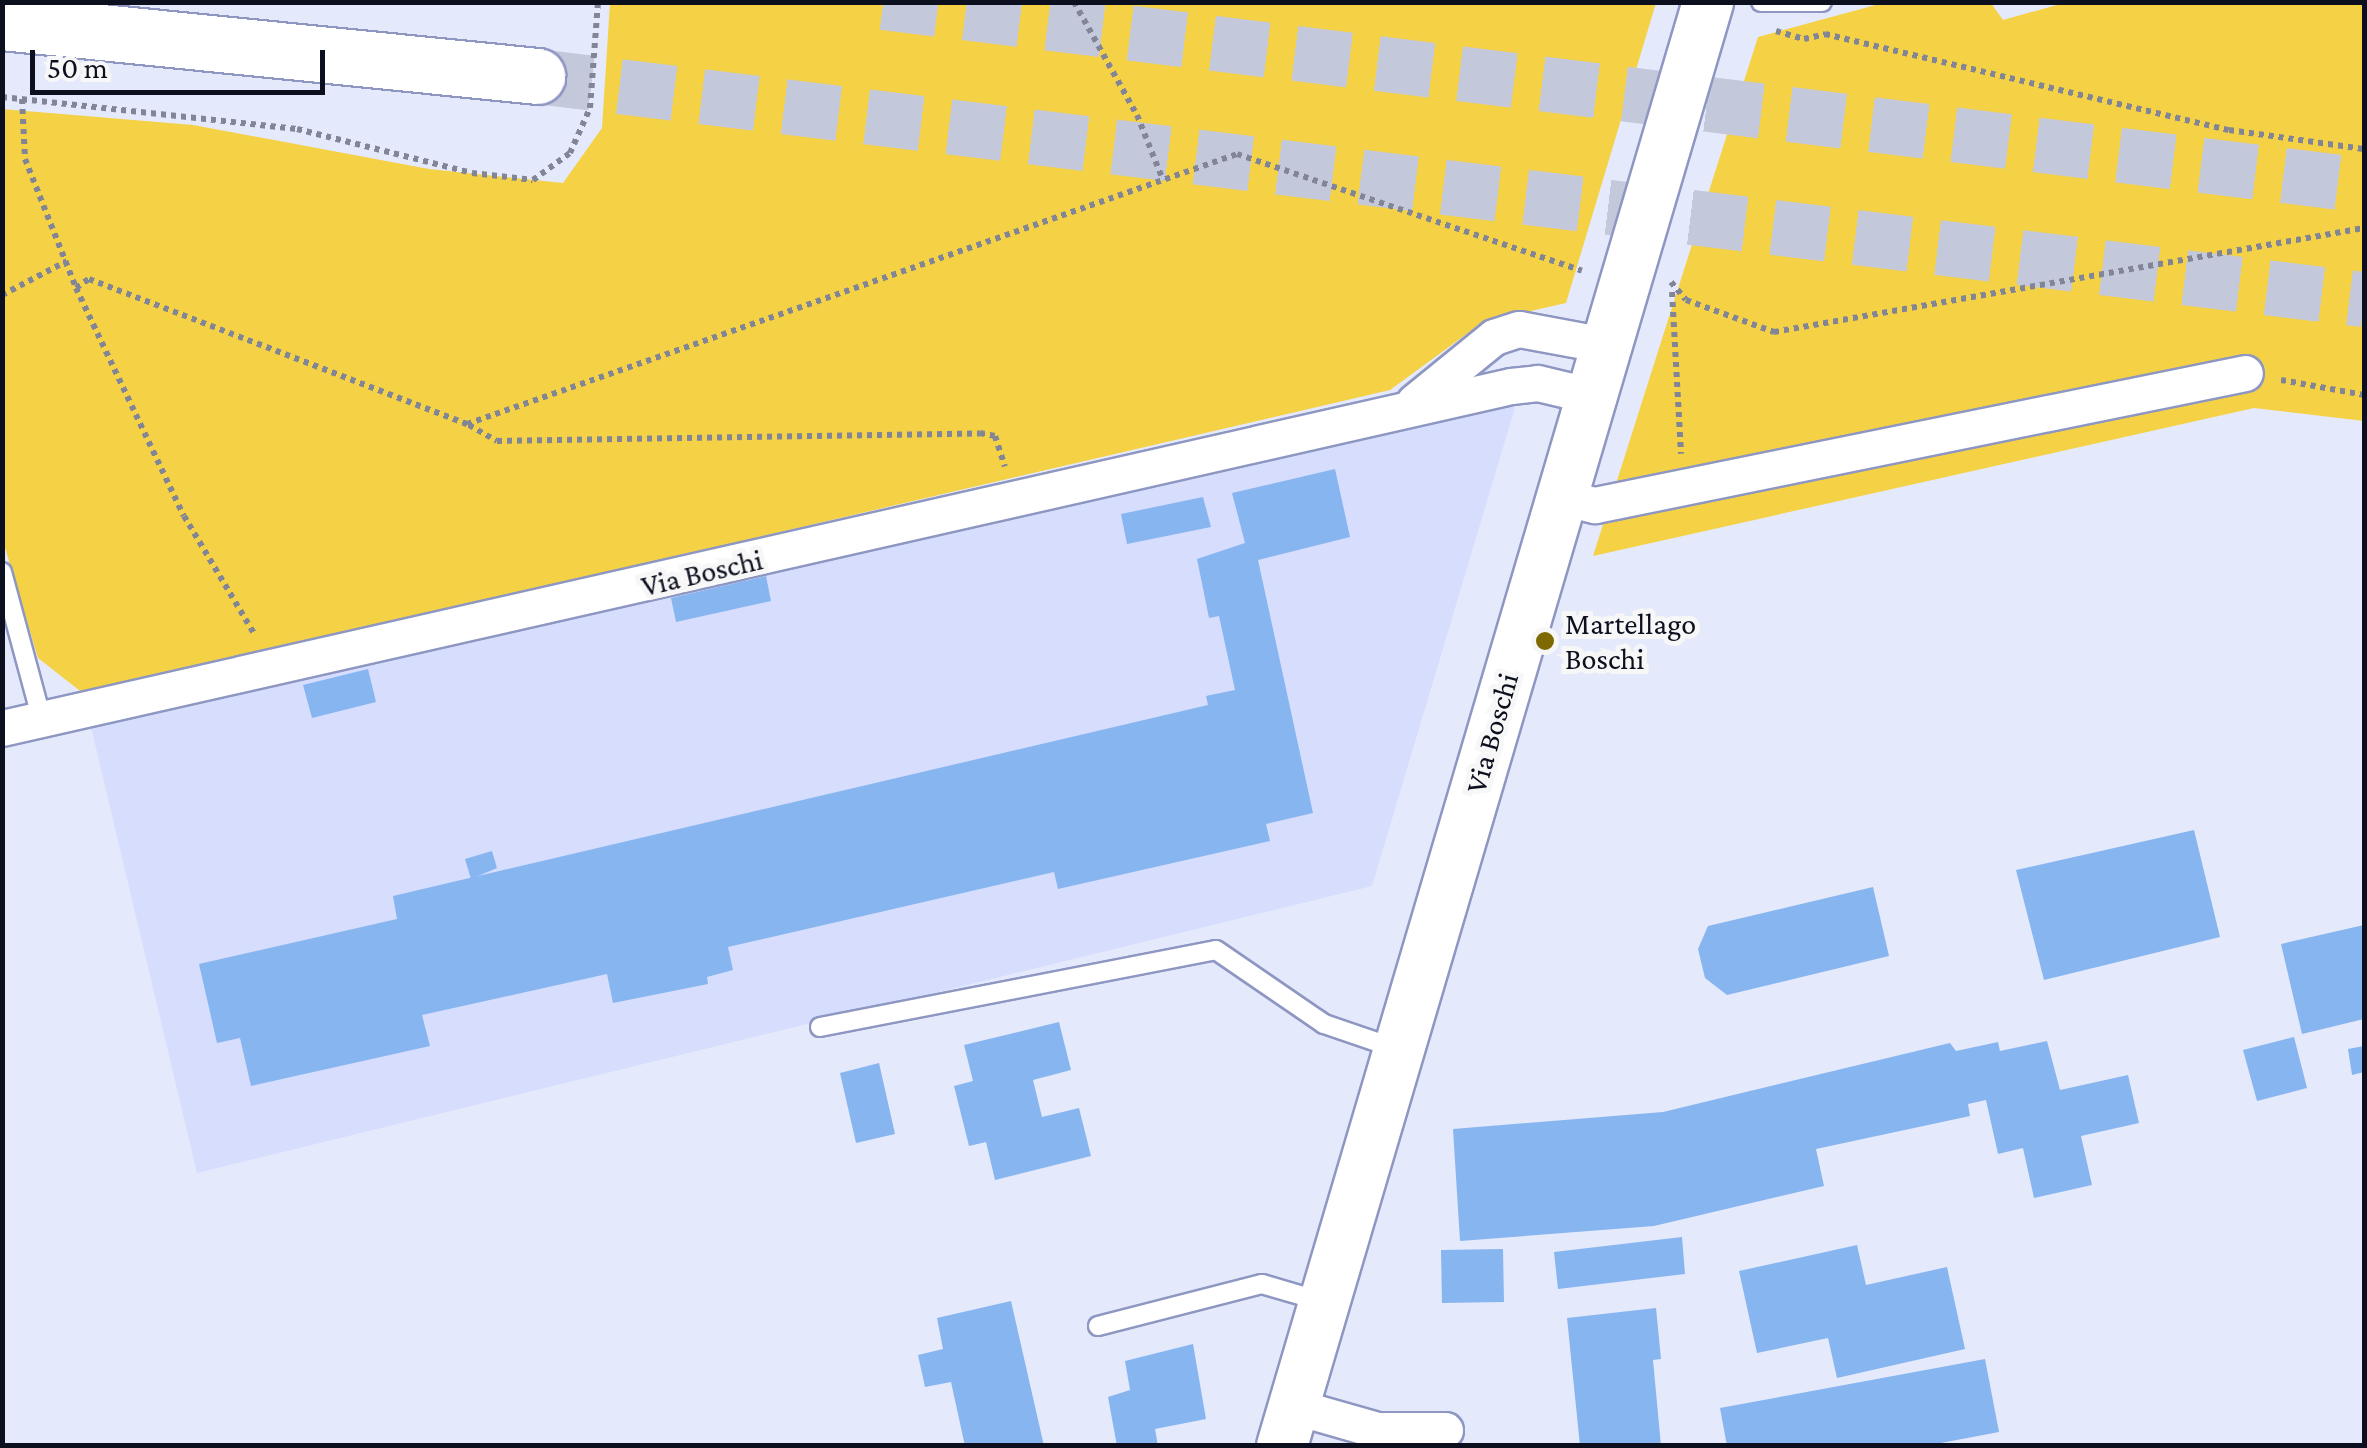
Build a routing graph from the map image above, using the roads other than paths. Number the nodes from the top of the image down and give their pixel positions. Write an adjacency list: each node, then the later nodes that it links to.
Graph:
1 (1708, 2): 6 (main road, Via Boschi)
2 (1761, 2): 3 (lane)
3 (1822, 2)
4 (2, 22): 5 (highway)
5 (537, 76)
6 (1604, 345): 8 (main road, Via Boschi); 9 (street)
7 (2245, 374): 10 (street)
8 (1588, 395): 9 (street, Via Boschi); 10 (main road, Via Boschi)
9 (1400, 411): 12 (street, Via Boschi)
10 (1558, 496): 15 (main road, Via Boschi)
11 (2, 572): 12 (lane)
12 (42, 720): 13 (street, Via Boschi)
13 (2, 728)
14 (820, 1027): 15 (lane)
15 (1398, 1049): 16 (main road, Via Boschi)
16 (1322, 1302): 17 (lane); 18 (main road, Via Boschi)
17 (1098, 1326)
18 (1288, 1426): 19 (street, Via Boschi)
19 (1445, 1430)

